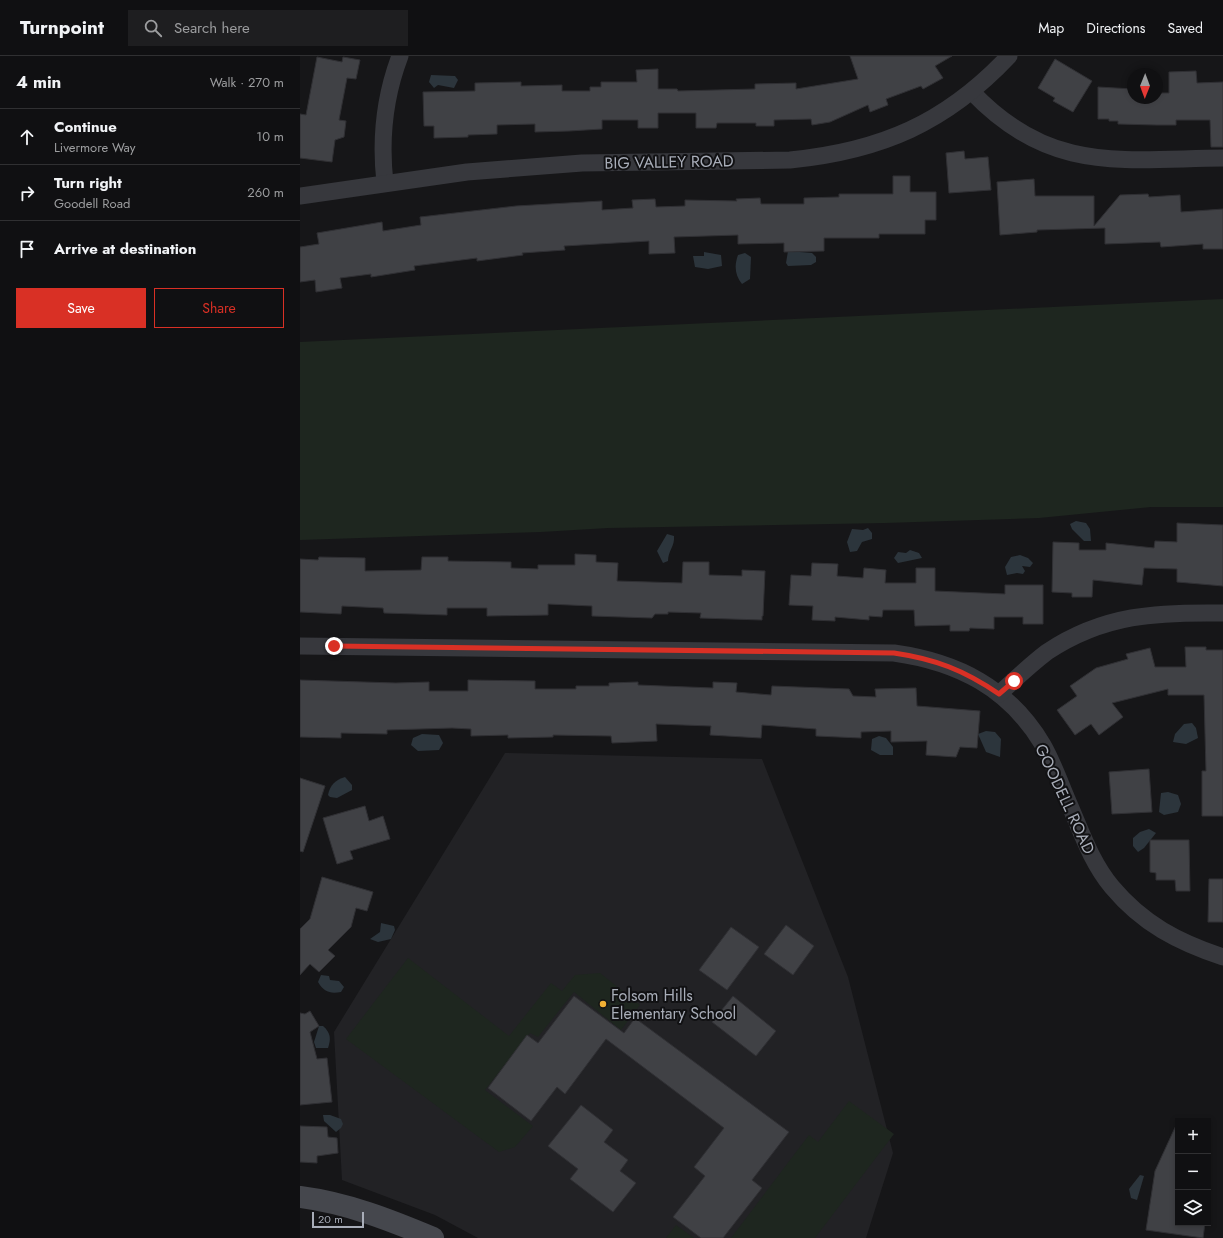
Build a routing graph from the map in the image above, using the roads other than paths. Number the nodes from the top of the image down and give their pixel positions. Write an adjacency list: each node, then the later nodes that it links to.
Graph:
1 (400, 56): 5 (street)
2 (1009, 56): 3 (street, BIG VALLEY ROAD)
3 (972, 92): 4 (street); 5 (street, BIG VALLEY ROAD)
4 (1223, 158)
5 (385, 183): 6 (street, BIG VALLEY ROAD)
6 (300, 196)
7 (1223, 613): 9 (street)
8 (300, 646): 9 (street, GOODELL ROAD)
9 (999, 694): 10 (street, GOODELL ROAD)
10 (1223, 957)
11 (300, 1197): 12 (street)
12 (434, 1238)

